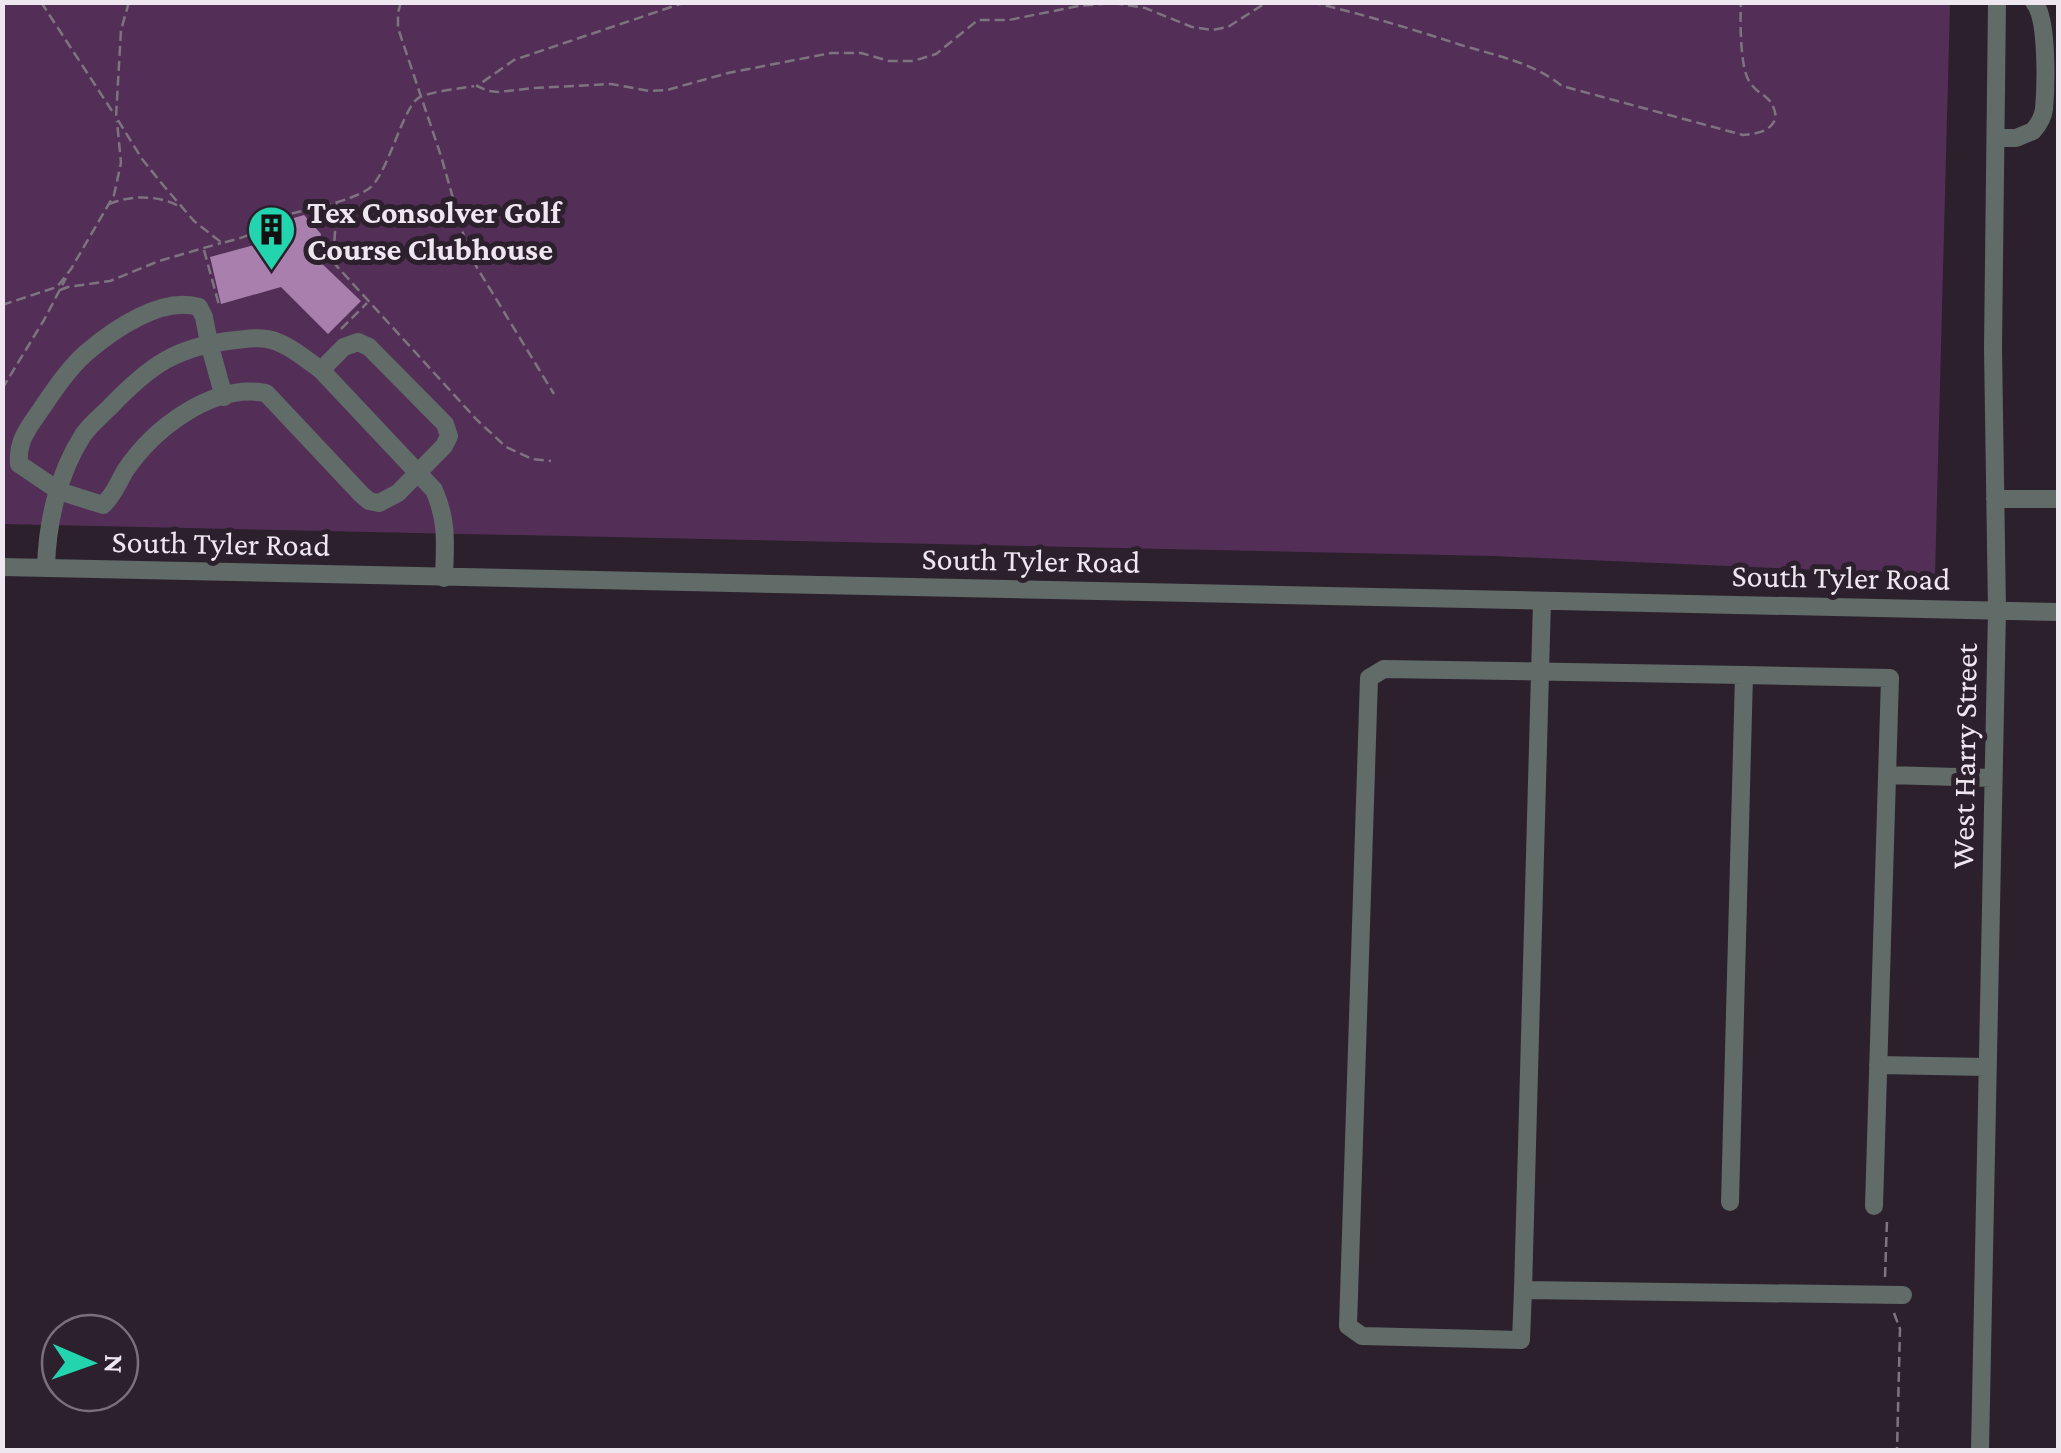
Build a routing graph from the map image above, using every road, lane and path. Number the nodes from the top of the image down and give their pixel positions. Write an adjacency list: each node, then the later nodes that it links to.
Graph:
1 (41, 2): 12 (path)
2 (129, 2): 12 (path)
3 (402, 2): 11 (path)
4 (686, 2): 10 (path)
5 (1267, 2): 10 (path)
6 (1311, 2): 7 (path)
7 (1741, 2)
8 (1997, 2): 13 (street, West Harry Street)
9 (2034, 2): 13 (street)
10 (477, 86): 11 (path)
11 (420, 96): 14 (path); 26 (path)
12 (116, 117): 15 (path); 16 (path)
13 (1996, 138): 31 (street, West Harry Street)
14 (337, 201): 17 (path); 28 (path)
15 (109, 204): 16 (path); 19 (path)
16 (184, 209): 17 (path)
17 (222, 243): 18 (path)
18 (204, 248): 20 (path); 21 (path)
19 (70, 269): 20 (path); 22 (path)
20 (60, 290): 25 (path)
21 (219, 304)
22 (2, 306)
23 (208, 343): 24 (street); 27 (street); 30 (street); 30 (street)
24 (320, 370): 29 (street); 29 (street)
25 (2, 389)
26 (554, 394)
27 (224, 397): 29 (street); 30 (street)
28 (551, 461)
29 (418, 472): 35 (street)
30 (58, 491): 34 (street)
31 (1996, 499): 32 (street); 37 (street, West Harry Street)
32 (2058, 499)
33 (2, 567): 34 (street, South Tyler Road)
34 (46, 568): 35 (street, South Tyler Road)
35 (444, 578): 36 (street, South Tyler Road)
36 (1542, 601): 37 (street, South Tyler Road); 39 (street)
37 (1997, 611): 38 (street, South Tyler Road); 42 (street, West Harry Street)
38 (2058, 612)
39 (1539, 673): 40 (street); 47 (street); 47 (street)
40 (1744, 676): 41 (street); 45 (street)
41 (1887, 776): 42 (street); 43 (street)
42 (1994, 778): 44 (street, West Harry Street)
43 (1878, 1065): 44 (street); 46 (street)
44 (1987, 1067): 49 (street, West Harry Street)
45 (1730, 1202)
46 (1874, 1206)
47 (1524, 1290): 48 (street)
48 (1904, 1294)
49 (1980, 1450)

